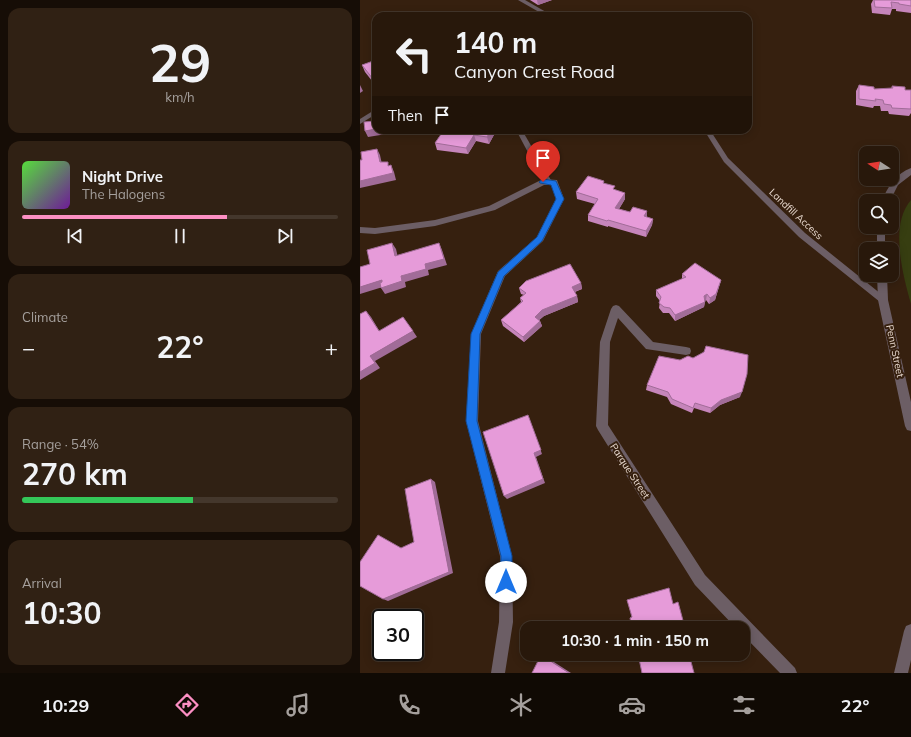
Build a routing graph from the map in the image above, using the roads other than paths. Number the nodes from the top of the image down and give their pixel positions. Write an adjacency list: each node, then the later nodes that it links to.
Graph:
1 (521, 0): 2 (lane)
2 (543, 12)
3 (372, 114): 4 (lane)
4 (360, 122)
5 (521, 134): 8 (lane)
6 (710, 134): 12 (lane, Landfill Access)
7 (911, 171): 9 (street)
8 (548, 182): 10 (street); 16 (street)
9 (888, 194)
10 (360, 230)
11 (883, 282): 12 (street, Penn Street)
12 (884, 300): 14 (street, Penn Street)
13 (686, 351): 17 (street, Parque Street)
14 (911, 426)
15 (911, 631): 18 (street)
16 (498, 673)
17 (790, 673)
18 (901, 673)

